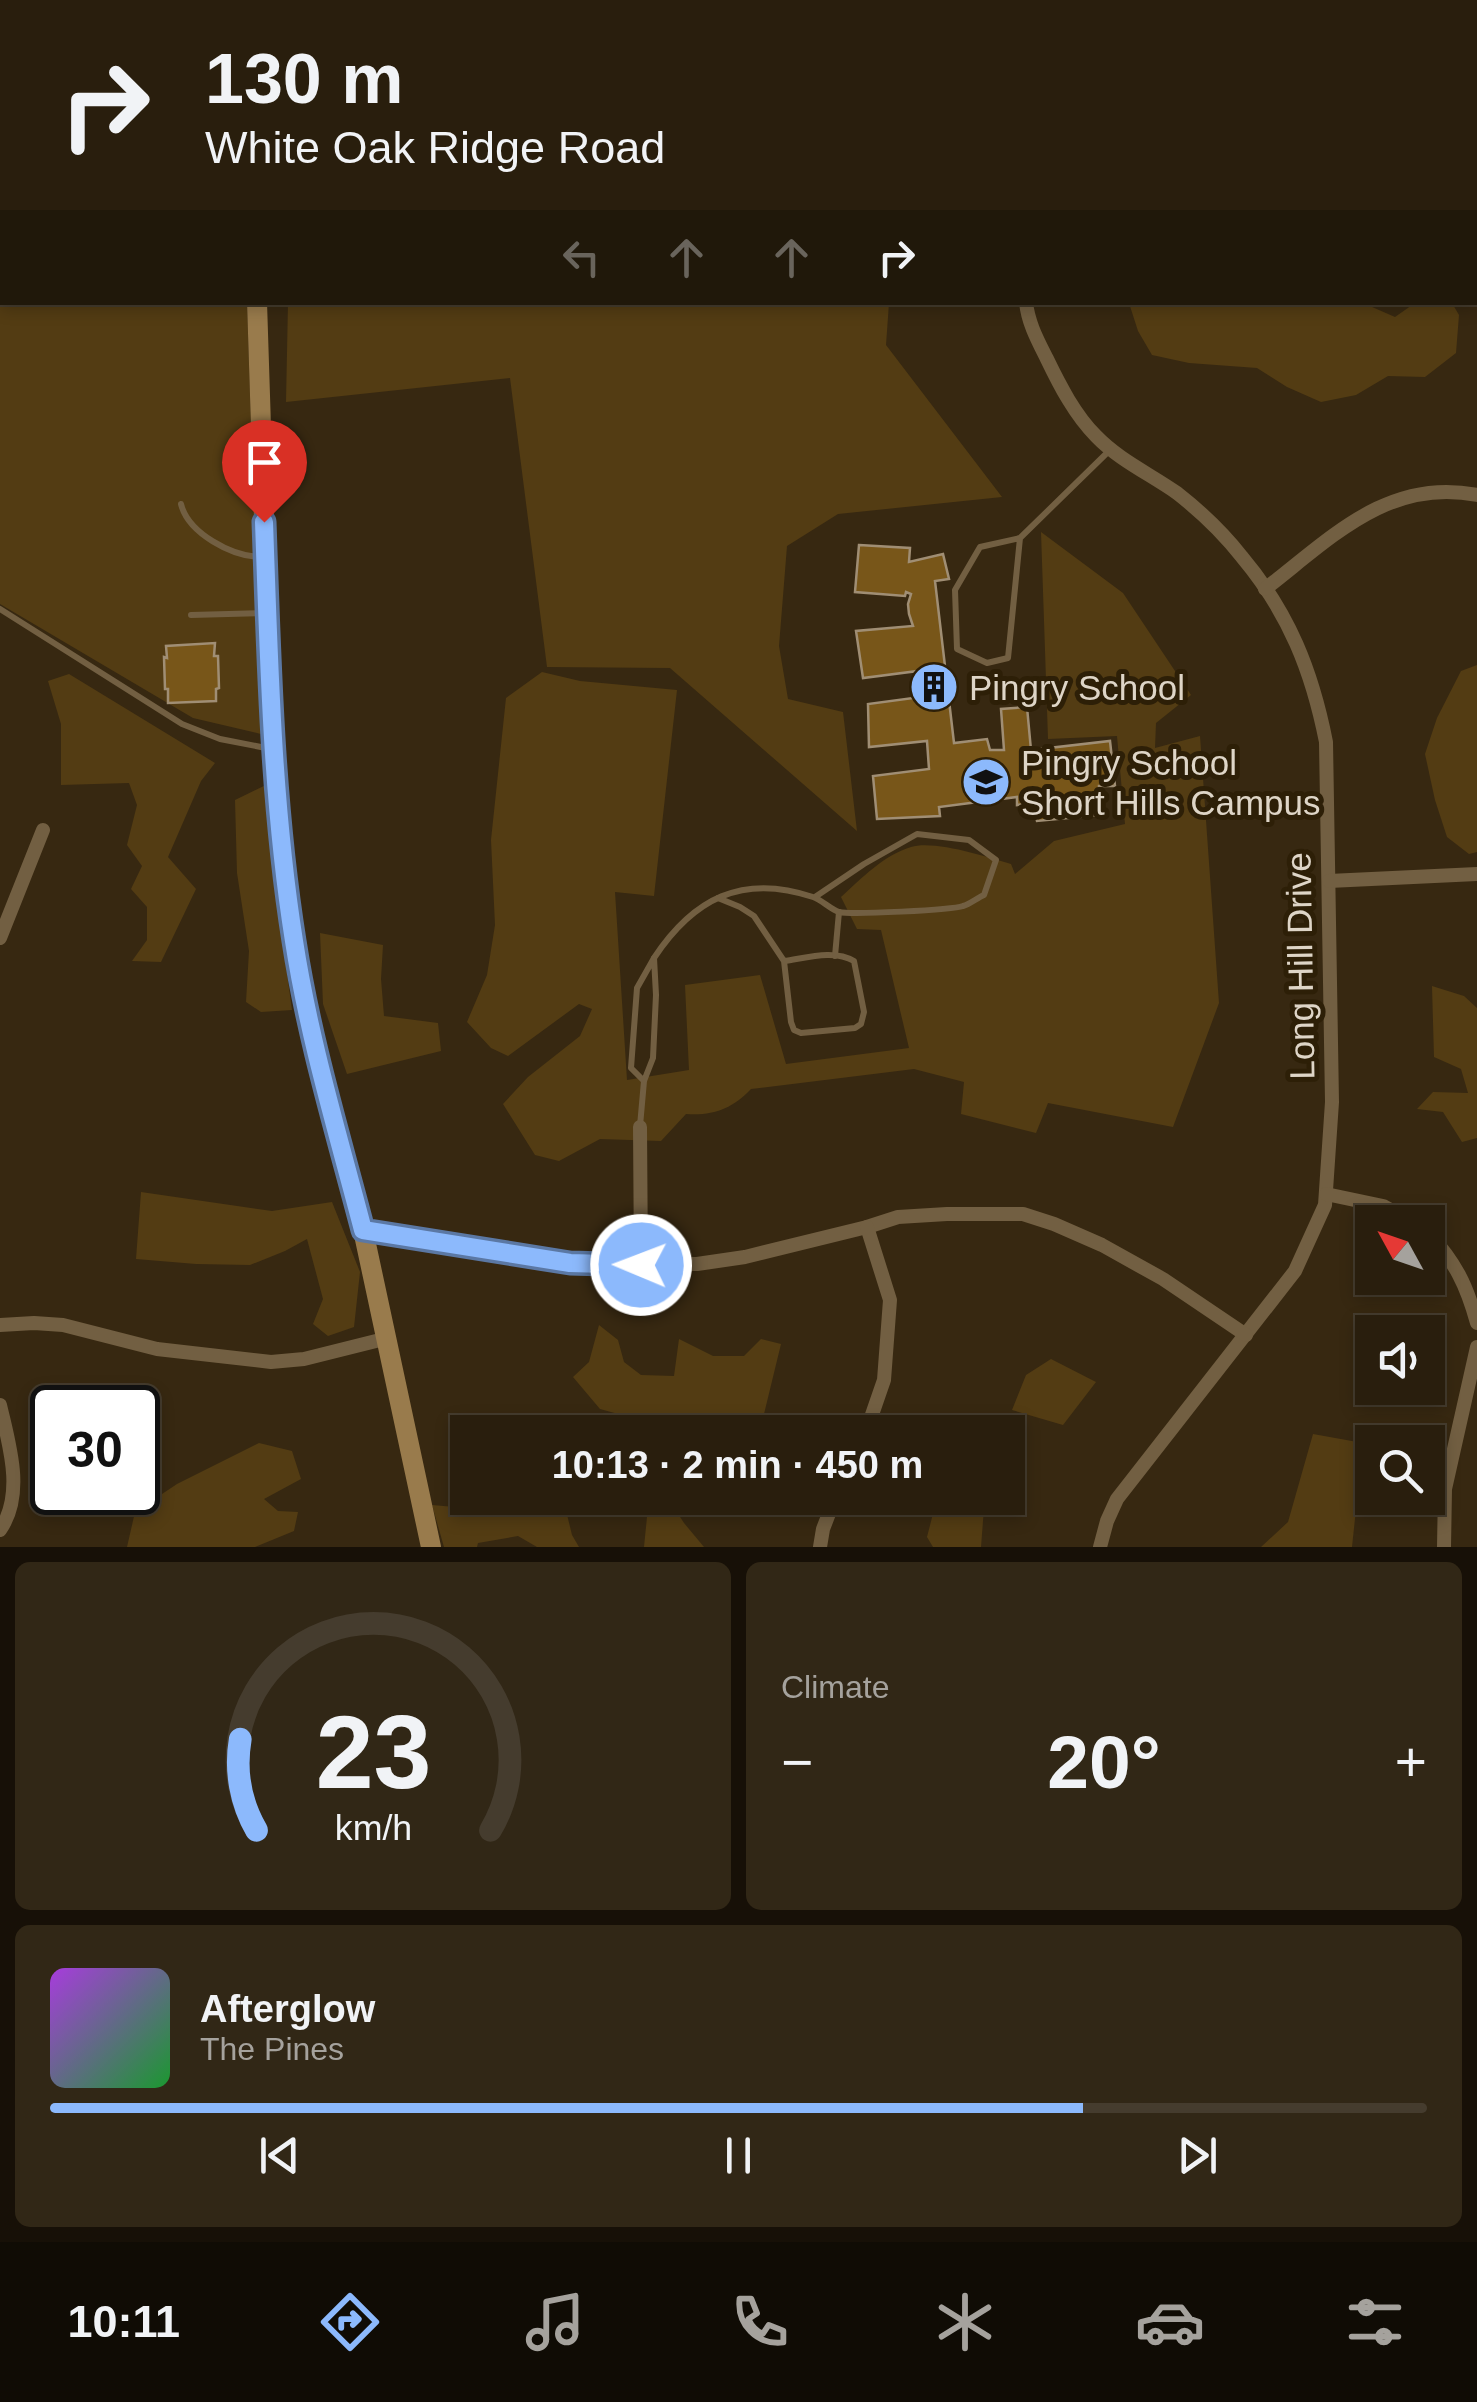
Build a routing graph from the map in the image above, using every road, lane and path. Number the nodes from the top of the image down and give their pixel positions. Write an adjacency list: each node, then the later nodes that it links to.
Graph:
1 (257, 305): 7 (street)
2 (1027, 305): 3 (street, Long Hill Drive)
3 (1110, 448): 6 (lane); 8 (street, Long Hill Drive)
4 (1477, 494): 8 (street)
5 (181, 504): 7 (lane)
6 (1020, 538): 6 (lane)
7 (265, 557): 10 (street)
8 (1265, 588): 15 (street, Long Hill Drive)
9 (0, 609): 12 (lane)
10 (267, 613): 11 (lane); 12 (street)
11 (190, 616)
12 (273, 750): 28 (street)
13 (43, 830): 19 (street)
14 (1477, 874): 15 (street)
15 (1329, 882): 25 (street, Long Hill Drive)
16 (815, 897): 17 (lane); 18 (lane); 18 (lane)
17 (716, 898): 21 (lane); 22 (lane)
18 (839, 912): 20 (lane)
19 (0, 938)
20 (835, 956): 22 (lane); 22 (lane)
21 (654, 958): 23 (lane); 23 (lane)
22 (784, 961)
23 (644, 1082): 24 (lane)
24 (640, 1127): 30 (street)
25 (1326, 1194): 26 (street); 33 (street, Long Hill Drive)
26 (1379, 1205)
27 (867, 1227): 30 (street); 33 (street); 37 (street)
28 (363, 1230): 30 (street); 34 (street)
29 (1445, 1252): 31 (street)
30 (641, 1265)
31 (1477, 1323)
32 (0, 1325): 34 (street)
33 (1246, 1336): 42 (street, Long Hill Drive)
34 (384, 1339): 40 (street)
35 (1477, 1346): 43 (street)
36 (0, 1405): 39 (street)
37 (872, 1415)
38 (828, 1515): 41 (street)
39 (0, 1530)
40 (430, 1547)
41 (820, 1547)
42 (1100, 1547)
43 (1444, 1547)

